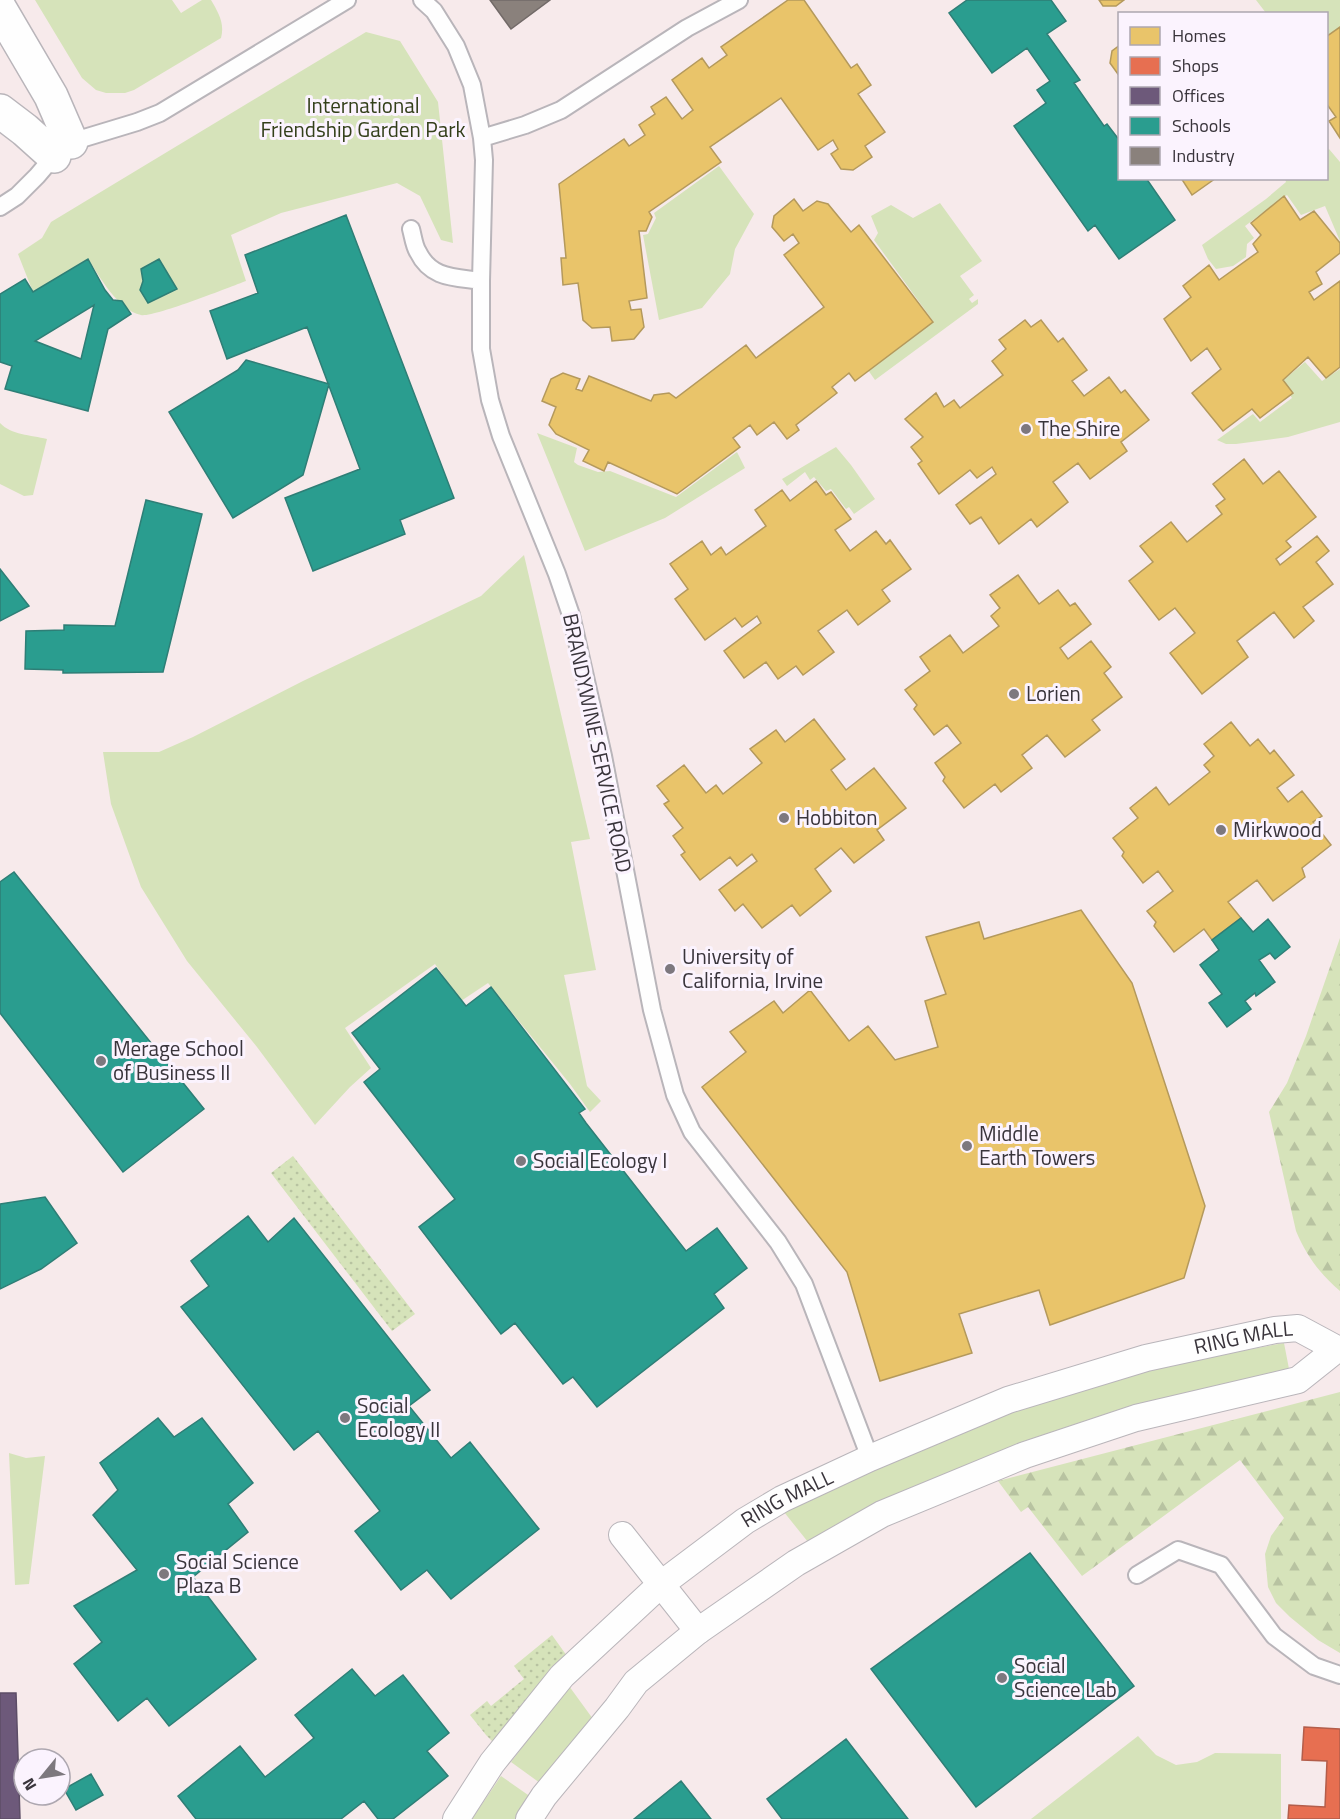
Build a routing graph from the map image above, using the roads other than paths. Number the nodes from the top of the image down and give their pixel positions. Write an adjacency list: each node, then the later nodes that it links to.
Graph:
1 (347, 0): 7 (lane)
2 (422, 0): 6 (lane, BRANDYWINE SERVICE ROAD)
3 (739, 0): 6 (lane)
4 (0, 9): 7 (street)
5 (0, 111): 7 (street)
6 (483, 138): 10 (lane, BRANDYWINE SERVICE ROAD)
7 (62, 149): 8 (lane)
8 (0, 207)
9 (411, 229): 10 (lane)
10 (481, 280): 12 (lane, BRANDYWINE SERVICE ROAD)
11 (1339, 1349): 12 (street, RING MALL); 16 (street, RING MALL)
12 (870, 1458): 15 (street, RING MALL)
13 (622, 1535): 15 (street)
14 (1137, 1575): 17 (lane)
15 (660, 1585): 16 (street); 18 (street, RING MALL)
16 (698, 1631): 19 (street, RING MALL)
17 (1340, 1675)
18 (456, 1819)
19 (529, 1819)

